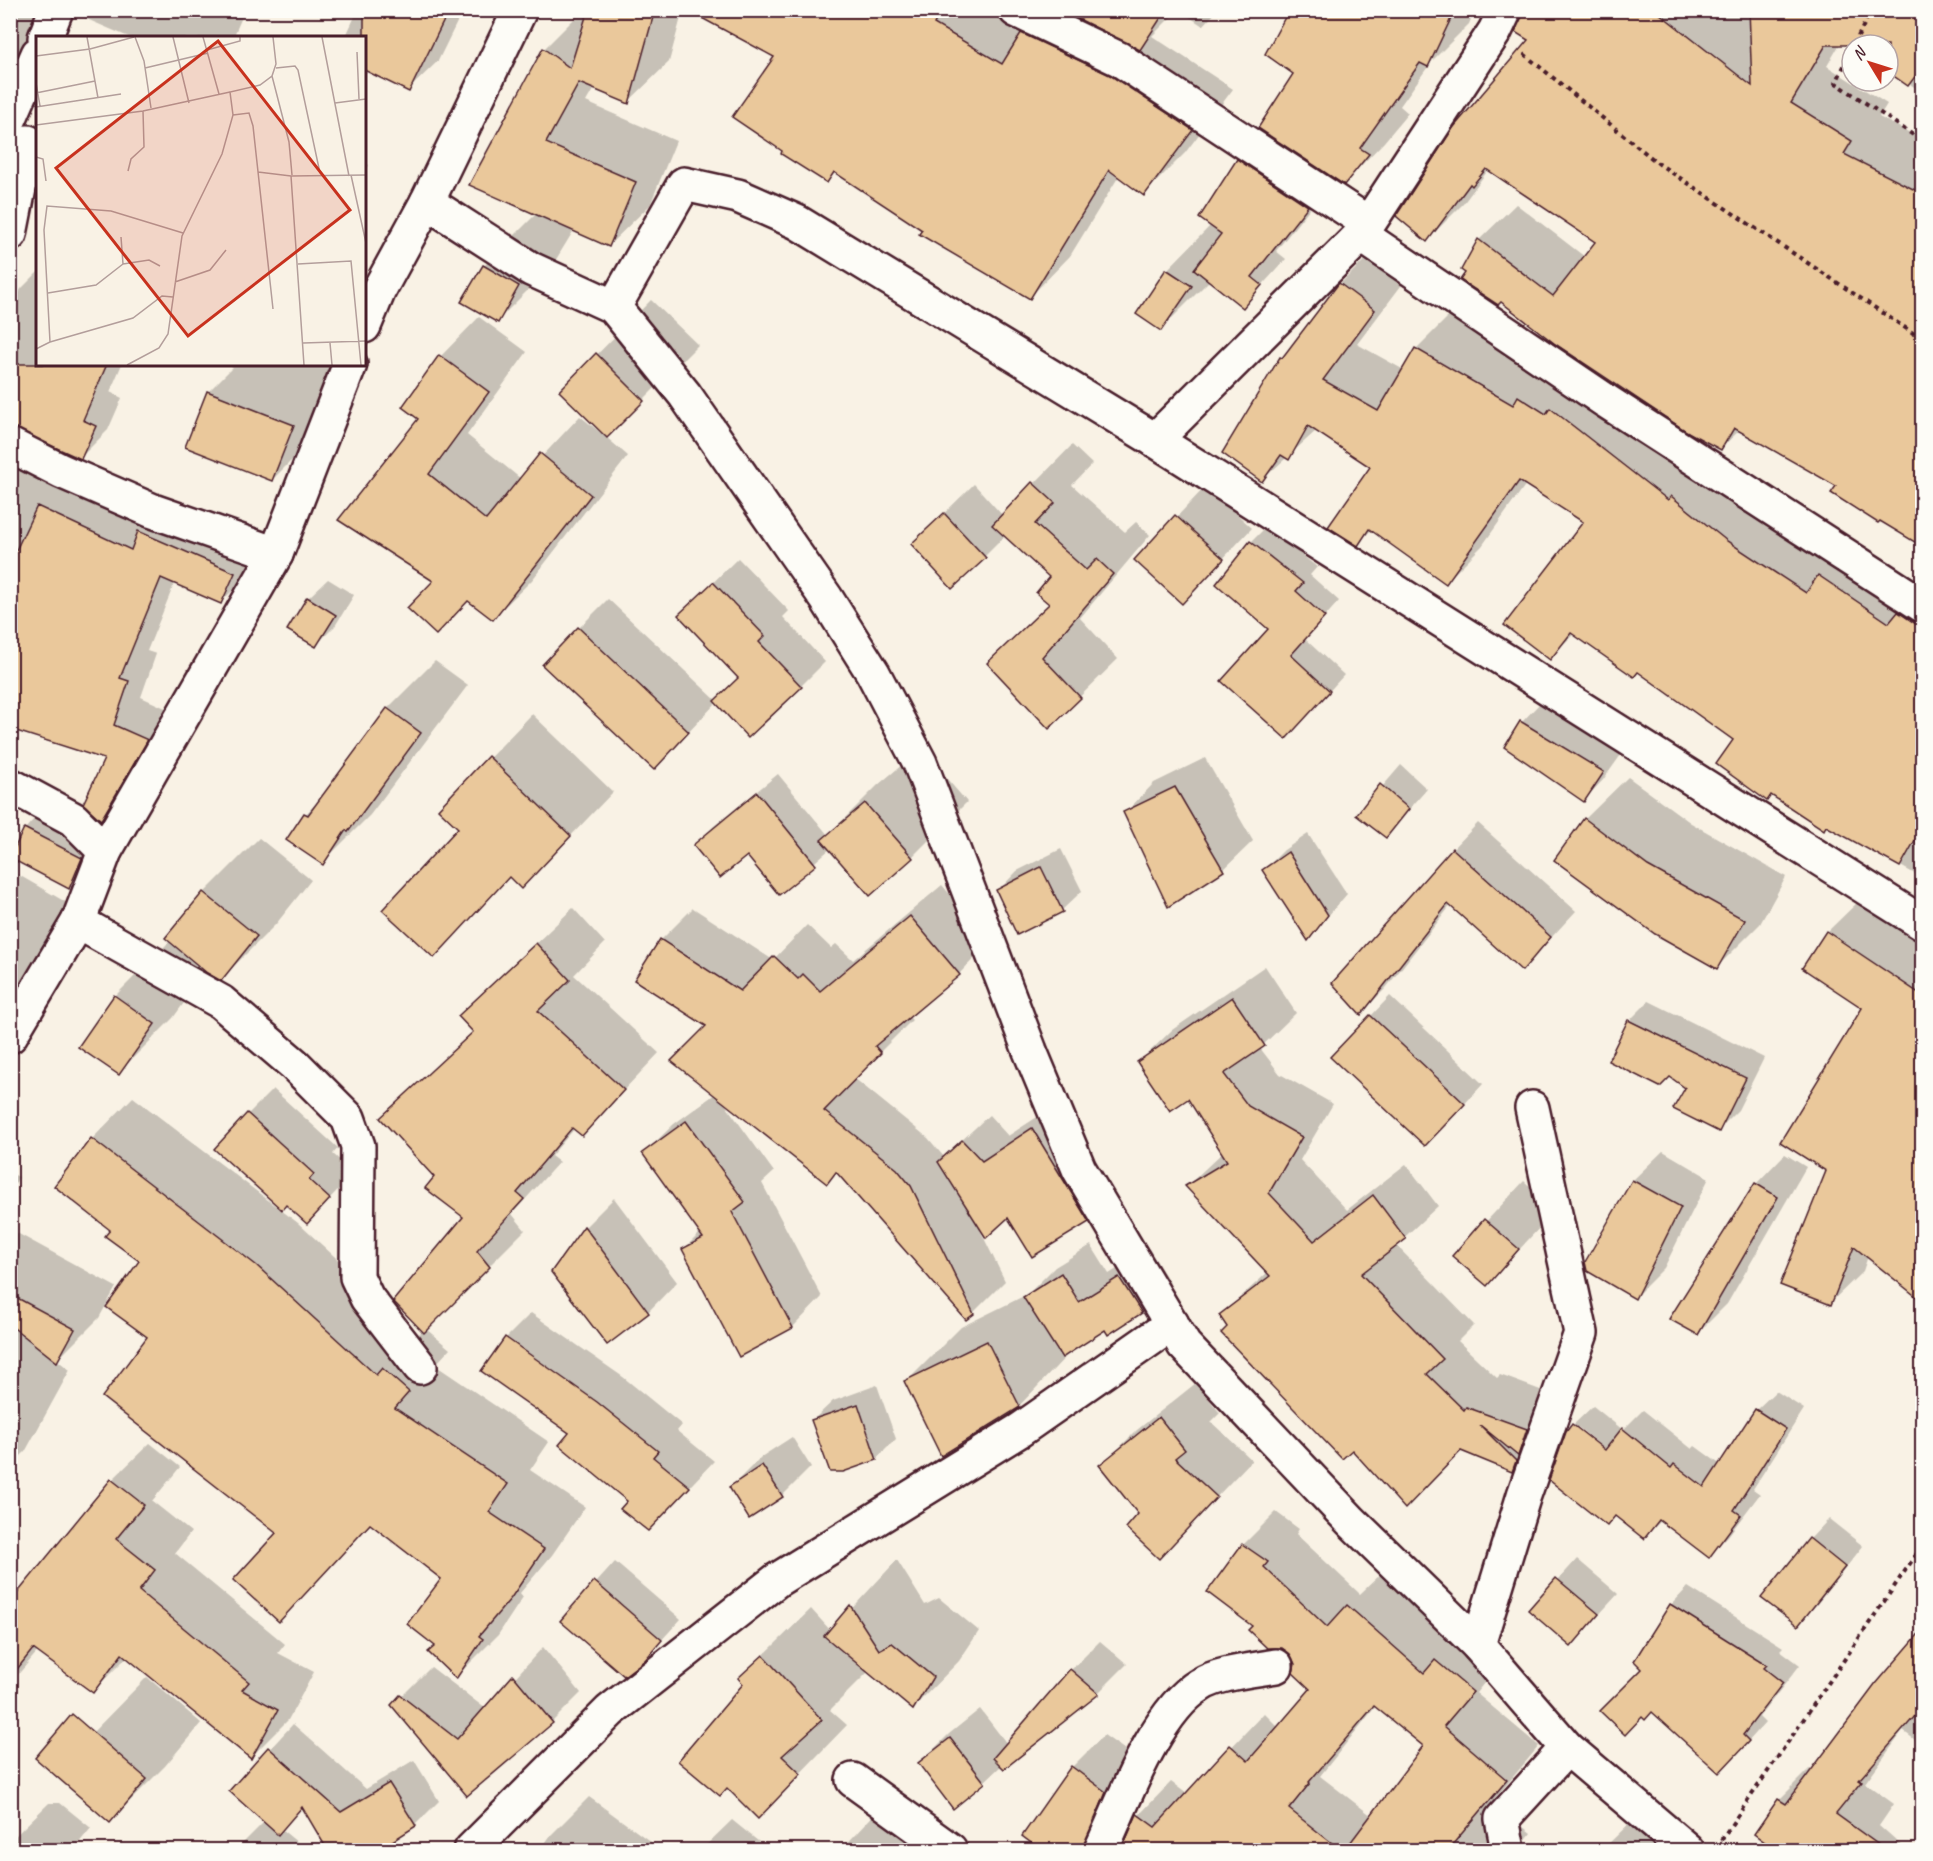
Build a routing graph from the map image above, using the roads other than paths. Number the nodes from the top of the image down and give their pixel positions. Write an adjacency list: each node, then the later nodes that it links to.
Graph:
1 (56, 10): 5 (street)
2 (520, 10): 8 (street)
3 (1016, 10): 9 (street)
4 (1500, 21): 9 (street)
5 (46, 36)
6 (36, 64): 7 (street)
7 (22, 135): 10 (street)
8 (427, 202): 11 (street); 12 (street)
9 (1365, 229): 15 (street); 18 (street)
10 (10, 234)
11 (372, 287): 13 (street)
12 (614, 307): 15 (street); 25 (street)
13 (366, 316)
14 (349, 366): 17 (street)
15 (1155, 440): 22 (street)
16 (10, 445): 17 (street)
17 (276, 554): 20 (street)
18 (1923, 605)
19 (10, 785): 20 (street)
20 (105, 851): 21 (street)
21 (78, 922): 23 (street); 26 (street)
22 (1923, 922)
23 (10, 1036)
24 (1532, 1108): 27 (street)
25 (1172, 1324): 27 (street); 31 (street)
26 (420, 1367)
27 (1478, 1645): 29 (street)
28 (1276, 1666): 33 (street)
29 (1567, 1748): 34 (street); 35 (street)
30 (853, 1780): 32 (street)
31 (471, 1851)
32 (950, 1851)
33 (1101, 1851)
34 (1508, 1851)
35 (1687, 1851)

